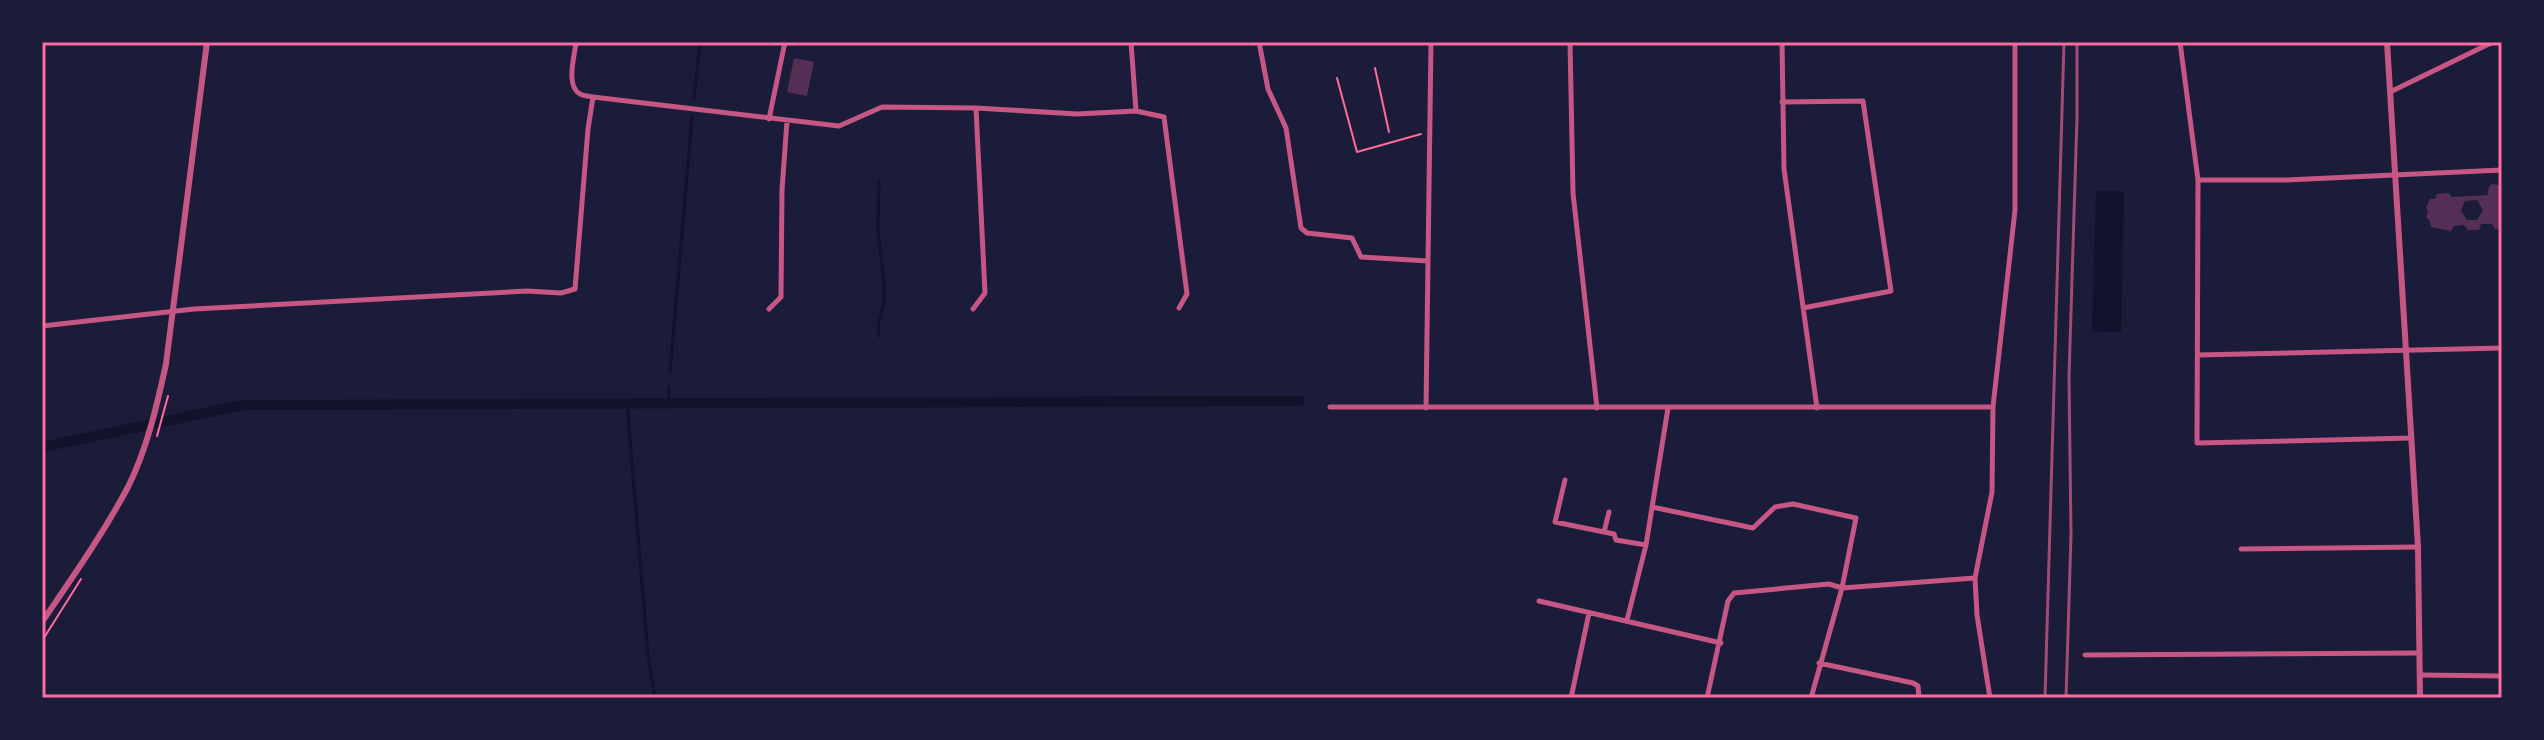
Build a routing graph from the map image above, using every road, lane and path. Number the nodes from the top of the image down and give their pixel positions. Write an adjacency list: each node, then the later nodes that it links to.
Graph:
1 (207, 42): 32 (street)
2 (576, 42): 16 (street)
3 (785, 42): 20 (street)
4 (1131, 42): 19 (street)
5 (1259, 42): 27 (street)
6 (1431, 42): 22 (street)
7 (1570, 42): 40 (street)
8 (1782, 42): 17 (street)
9 (2015, 42): 38 (street)
10 (2180, 42): 26 (street)
11 (2387, 42): 15 (street)
12 (2493, 42): 15 (street)
13 (1375, 68): 23 (path)
14 (1337, 78): 22 (path)
15 (2390, 92): 25 (street)
16 (593, 97): 20 (street); 32 (street)
17 (1782, 102): 29 (street); 29 (street)
18 (976, 108): 19 (street); 21 (street); 31 (street)
19 (1136, 111): 28 (street)
20 (769, 119): 21 (street)
21 (787, 121): 30 (street)
22 (1430, 131): 27 (street)
23 (1389, 132)
24 (2502, 170): 25 (street)
25 (2395, 176): 26 (street); 35 (street)
26 (2198, 180): 36 (street)
27 (1428, 261): 39 (street)
28 (1179, 308)
29 (1803, 308): 42 (street)
30 (769, 309)
31 (973, 309)
32 (172, 313): 33 (street); 58 (street)
33 (42, 326)
34 (2502, 348): 35 (street)
35 (2406, 351): 36 (street); 45 (street)
36 (2197, 355): 45 (street)
37 (1330, 407): 39 (street)
38 (1993, 407): 42 (street); 53 (street)
39 (1426, 408): 40 (street)
40 (1597, 408): 41 (street)
41 (1668, 408): 42 (street); 47 (street)
42 (1817, 408)
43 (164, 414): 44 (path)
44 (160, 425)
45 (2412, 438): 51 (street)
46 (1565, 480): 49 (street)
47 (1652, 507): 50 (street); 54 (street)
48 (1609, 512): 49 (street)
49 (1604, 532): 50 (street)
50 (1646, 545): 57 (street)
51 (2418, 547): 52 (street); 60 (street)
52 (2241, 549)
53 (1975, 578): 54 (street); 69 (street)
54 (1842, 588): 59 (street); 62 (street)
55 (1539, 601): 56 (street)
56 (1589, 613): 57 (street); 65 (street)
57 (1627, 620): 59 (street)
58 (42, 622)
59 (1721, 643): 66 (street)
60 (2420, 653): 61 (street); 63 (street)
61 (2085, 655)
62 (1819, 663): 67 (street); 68 (street)
63 (2421, 675): 64 (street); 70 (street)
64 (2502, 676)
65 (1571, 698)
66 (1707, 698)
67 (1811, 698)
68 (1919, 698)
69 (1990, 698)
70 (2420, 698)

